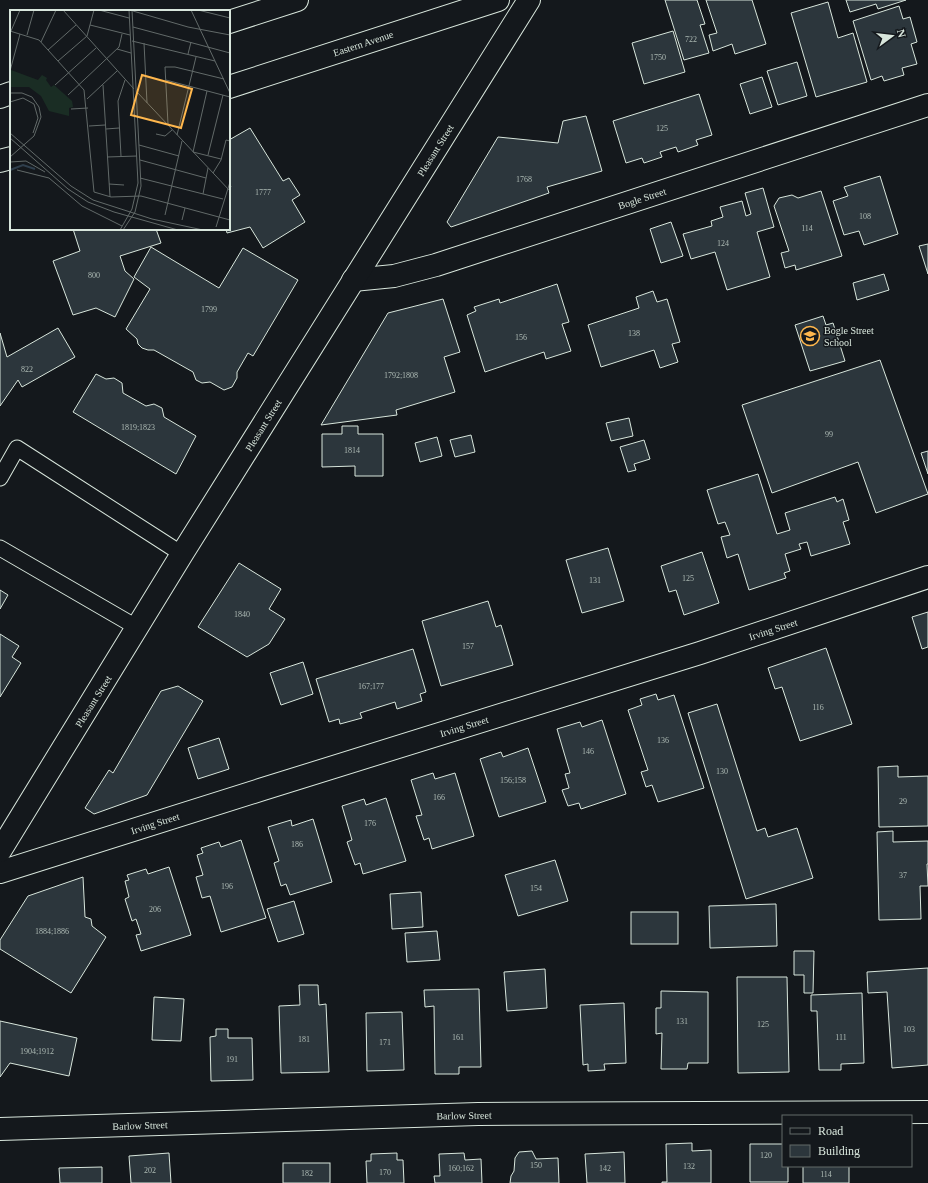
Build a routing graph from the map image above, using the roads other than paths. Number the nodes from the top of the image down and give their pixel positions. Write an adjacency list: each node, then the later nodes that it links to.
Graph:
1 (297, 0): 4 (street)
2 (498, 0): 5 (street, Eastern Avenue)
3 (529, 0): 11 (street, Pleasant Street)
4 (230, 22)
5 (230, 87)
6 (10, 93): 7 (street)
7 (0, 97)
8 (928, 105): 11 (street, Bogle Street)
9 (10, 158): 10 (street)
10 (0, 161)
11 (353, 280): 14 (street, Pleasant Street)
12 (0, 478): 14 (lane)
13 (0, 548): 16 (lane)
14 (182, 554): 16 (street, Pleasant Street)
15 (928, 577): 18 (street, Irving Street)
16 (138, 628): 17 (street, Pleasant Street)
17 (0, 851)
18 (0, 872)
19 (928, 1112): 20 (street, Barlow Street)
20 (0, 1129)

